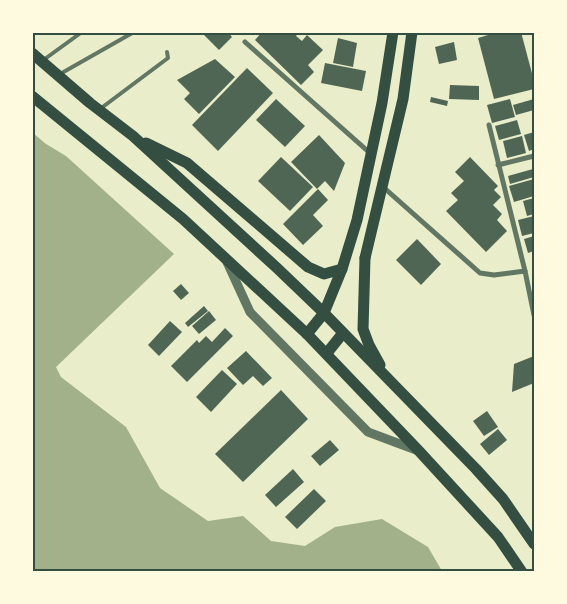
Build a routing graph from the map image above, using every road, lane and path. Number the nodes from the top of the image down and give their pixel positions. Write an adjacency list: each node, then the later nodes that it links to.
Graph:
1 (82, 32): 8 (lane)
2 (134, 32): 9 (lane)
3 (393, 32): 14 (main road)
4 (412, 32): 17 (main road)
5 (245, 42): 14 (street)
6 (167, 52): 11 (lane)
7 (32, 53): 8 (main road)
8 (42, 61): 9 (main road)
9 (58, 75): 11 (main road)
10 (32, 96): 18 (main road)
11 (100, 109): 13 (main road)
12 (489, 125): 16 (street)
13 (133, 136): 19 (main road); 21 (main road)
14 (371, 155): 19 (main road)
15 (534, 156): 16 (street)
16 (498, 165): 20 (street)
17 (382, 186): 20 (street); 26 (main road)
18 (226, 259): 24 (main road); 27 (street)
19 (342, 269): 21 (main road)
20 (525, 271): 22 (street)
21 (324, 313): 23 (main road); 24 (main road)
22 (534, 315)
23 (343, 333): 25 (main road); 26 (main road)
24 (307, 334): 25 (main road)
25 (327, 354): 27 (main road)
26 (388, 379): 28 (main road)
27 (419, 451): 29 (main road)
28 (534, 544)
29 (522, 572)

